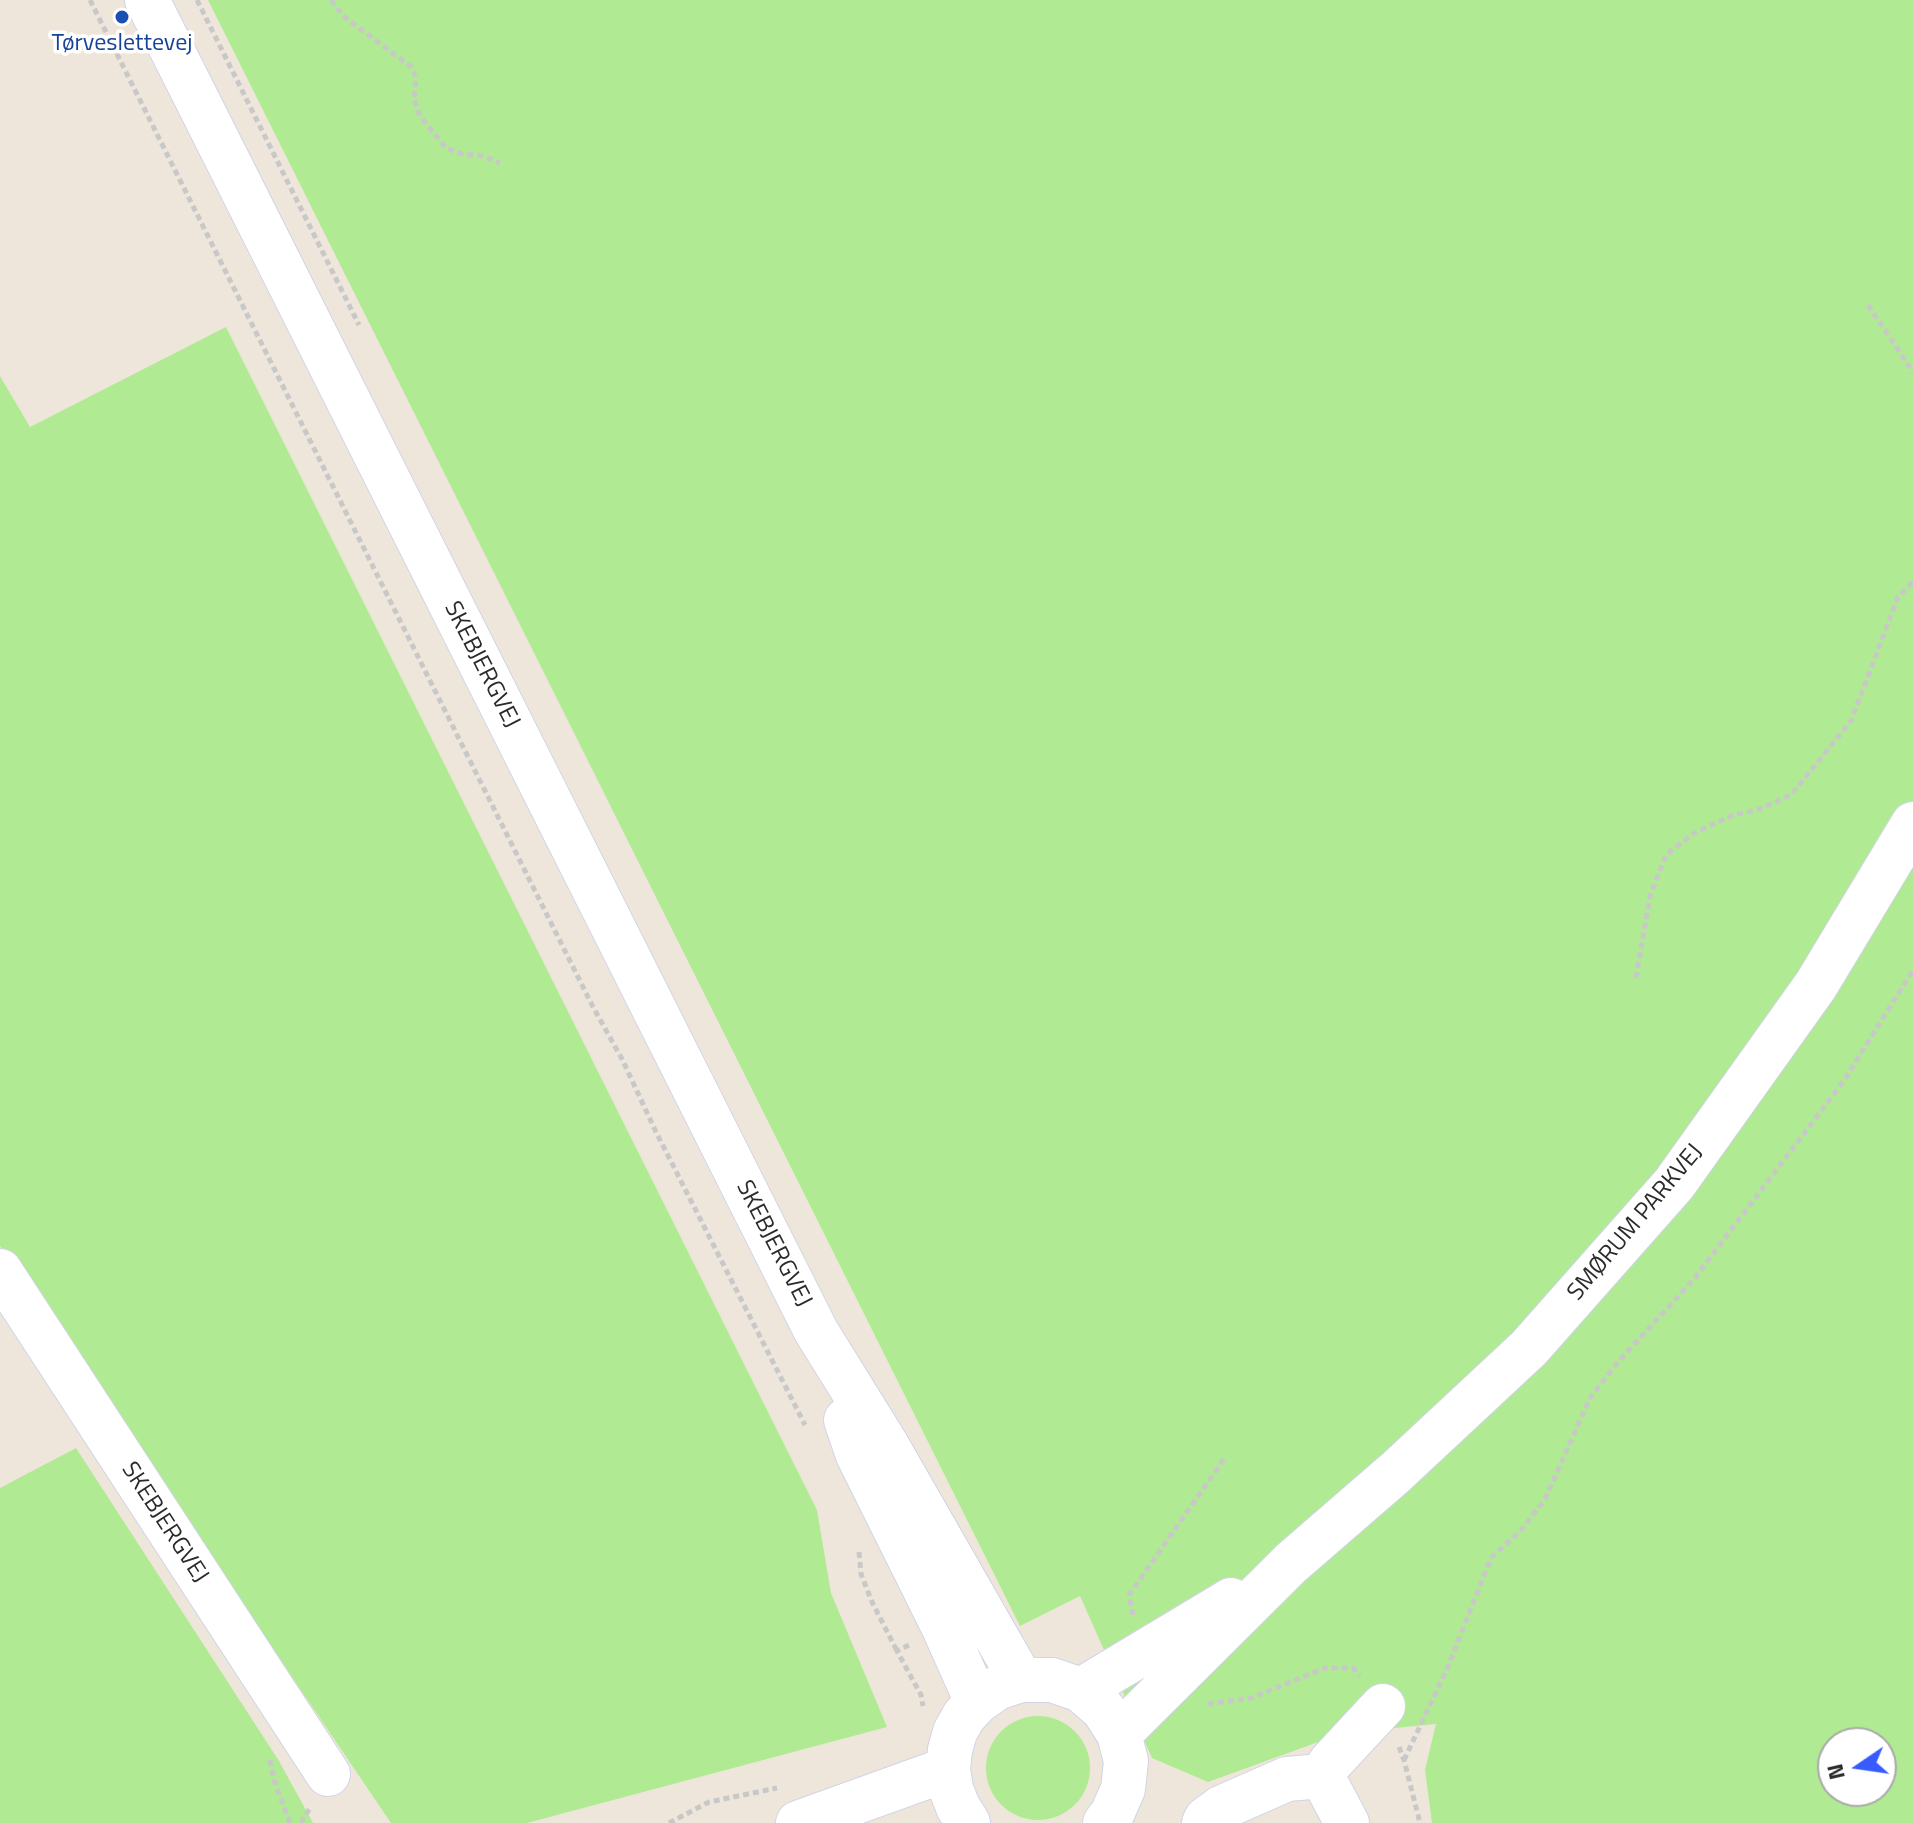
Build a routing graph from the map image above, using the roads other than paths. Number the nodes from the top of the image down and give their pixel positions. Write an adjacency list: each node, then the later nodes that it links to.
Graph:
1 (147, 0): 4 (street, SKEBJERGVEJ)
2 (1913, 824): 5 (street, SMØRUM PARKVEJ)
3 (1, 1275): 12 (street, SKEBJERGVEJ)
4 (816, 1331): 6 (street, SKEBJERGVEJ); 8 (street, SKEBJERGVEJ)
5 (1291, 1563): 7 (street, SMØRUM PARKVEJ); 10 (street, SMØRUM PARKVEJ)
6 (1021, 1680): 7 (street); 8 (street)
7 (1081, 1690): 10 (street)
8 (977, 1702): 11 (street)
9 (1383, 1706): 13 (street)
10 (1119, 1734): 17 (street)
11 (948, 1769): 14 (street); 16 (street)
12 (328, 1774)
13 (1322, 1776): 15 (street); 19 (street)
14 (788, 1805)
15 (1257, 1811): 18 (street)
16 (968, 1823)
17 (1105, 1823)
18 (1204, 1823)
19 (1347, 1823)

